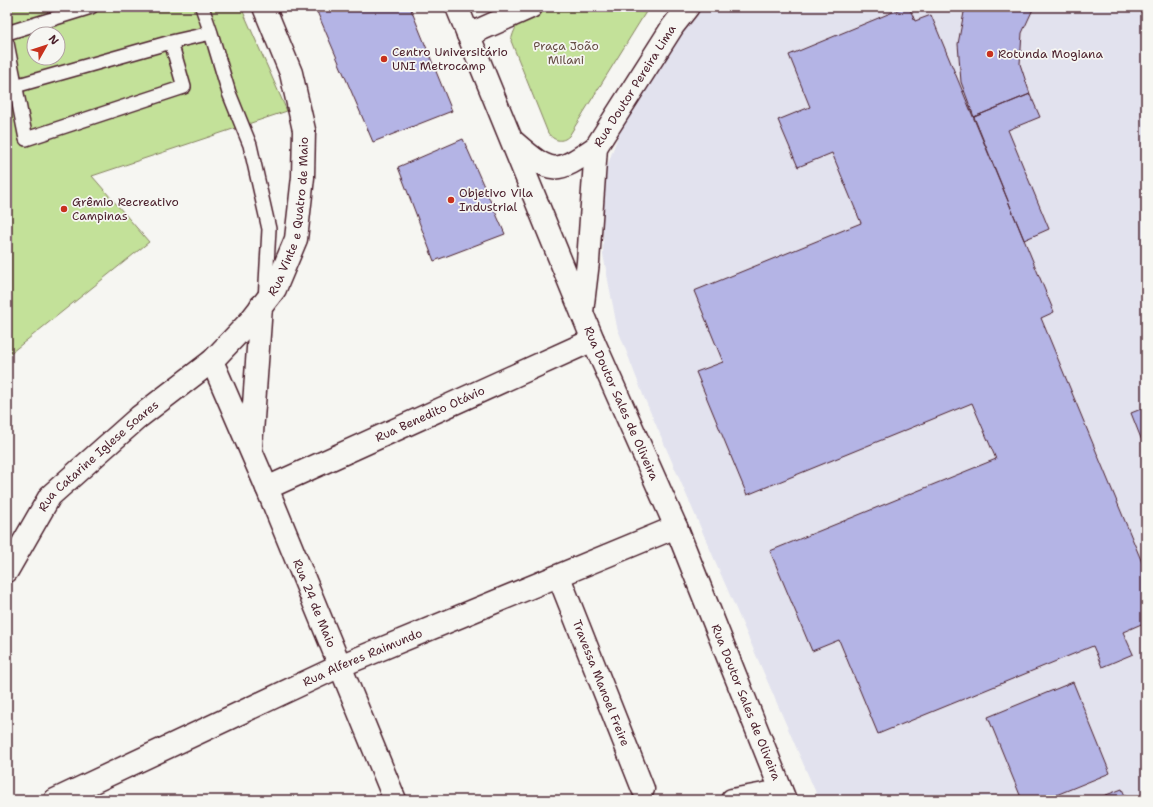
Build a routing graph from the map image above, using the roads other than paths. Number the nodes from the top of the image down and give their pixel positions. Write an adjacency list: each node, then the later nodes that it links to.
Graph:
1 (90, 7): 7 (lane)
2 (202, 7): 8 (lane)
3 (264, 7): 15 (street, Rua Vinte e Quatro de Maio)
4 (457, 7): 9 (street, Rua Doutor Sales de Oliveira)
5 (531, 7): 9 (street)
6 (688, 7): 14 (street, Rua Doutor Pereira Lima)
7 (7, 33)
8 (211, 33): 10 (lane); 15 (lane)
9 (468, 35): 13 (street, Rua Doutor Sales de Oliveira)
10 (171, 42): 12 (lane); 12 (lane)
11 (7, 43): 12 (lane)
12 (15, 86)
13 (510, 139): 14 (street); 16 (street, Rua Doutor Sales de Oliveira)
14 (596, 147): 16 (street, Rua Doutor Pereira Lima)
15 (263, 304): 18 (street, Rua Vinte e Quatro de Maio); 19 (street, Rua 24 de Maio)
16 (582, 313): 17 (street, Rua Doutor Sales de Oliveira)
17 (593, 340): 20 (street, Rua Benedito Otávio); 21 (street, Rua Doutor Sales de Oliveira)
18 (212, 361): 19 (street, Rua 24 de Maio); 22 (street, Rua Catarine Iglese Soares)
19 (251, 450): 20 (street, Rua 24 de Maio)
20 (267, 488): 24 (street, Rua 24 de Maio)
21 (676, 527): 23 (street, Rua Alferes Raimundo); 26 (street, Rua Doutor Sales de Oliveira)
22 (7, 571)
23 (559, 577): 24 (street, Rua Alferes Raimundo); 25 (street, Travessa Manoel Freire)
24 (340, 666): 27 (street, Rua Alferes Raimundo); 28 (street, Rua 24 de Maio)
25 (643, 789)
26 (783, 795): 29 (street)
27 (55, 800)
28 (395, 800)
29 (732, 800)

